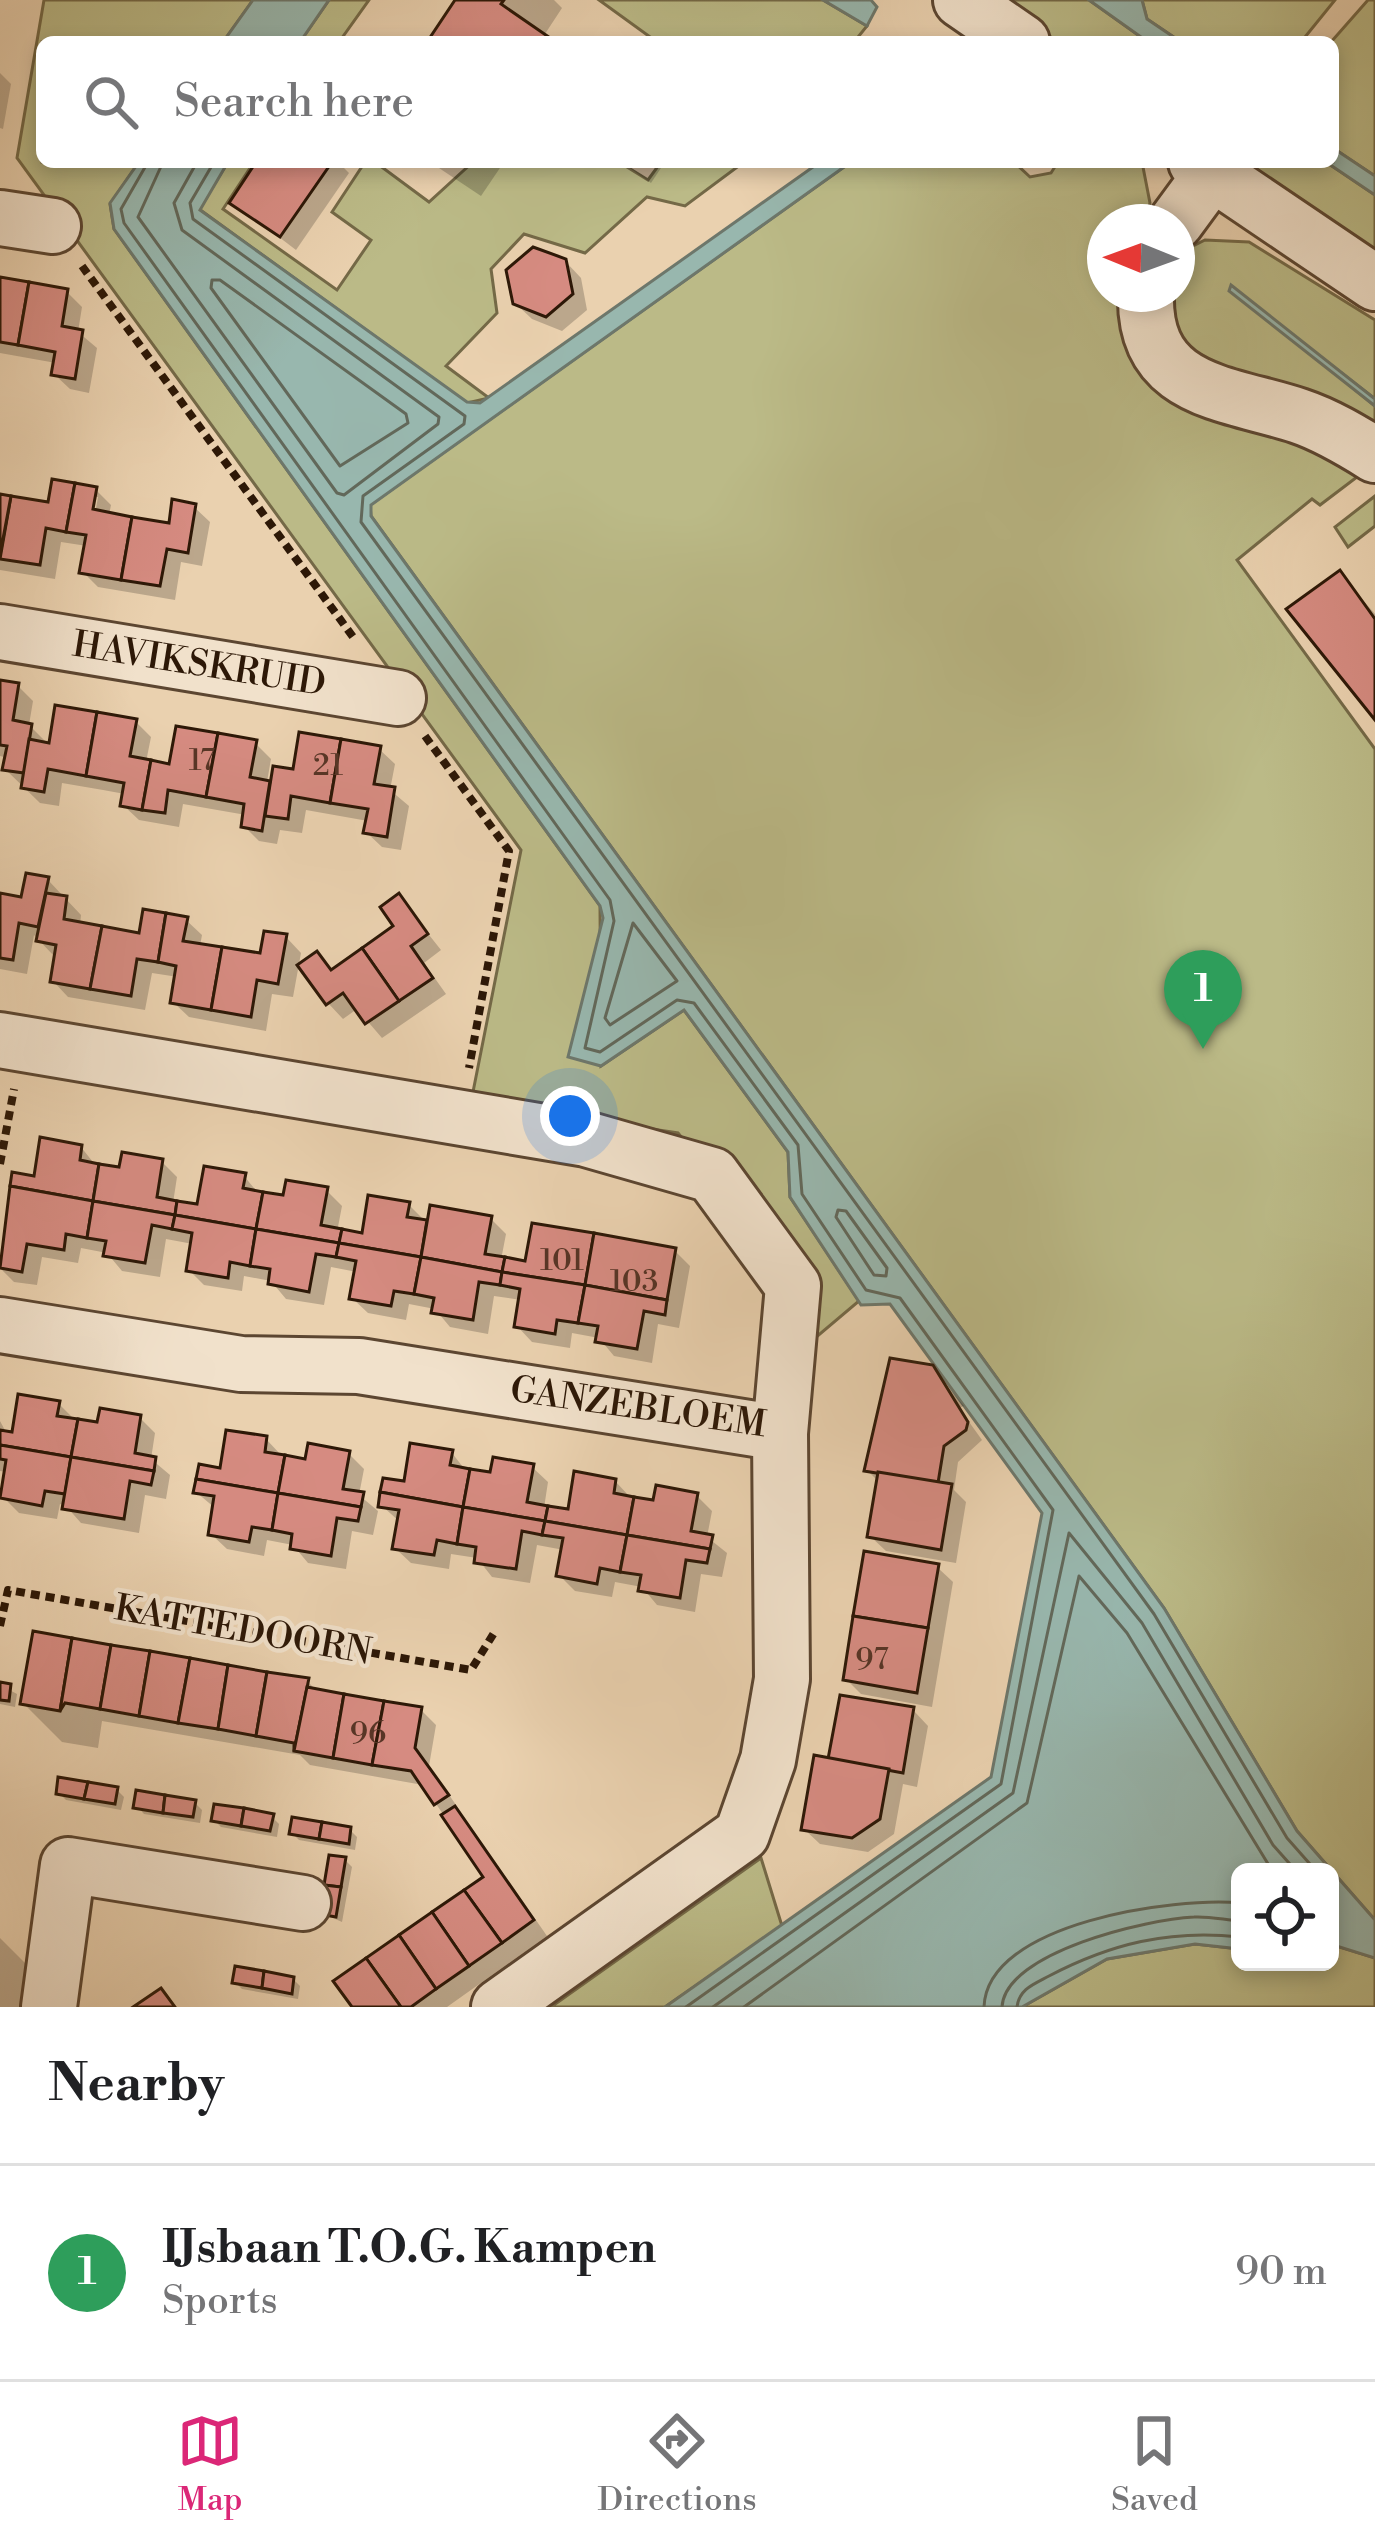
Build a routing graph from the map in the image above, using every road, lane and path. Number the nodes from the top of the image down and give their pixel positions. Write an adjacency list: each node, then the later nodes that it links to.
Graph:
1 (961, 0): 2 (street)
2 (1013, 36)
3 (1204, 168): 4 (street); 7 (street)
4 (1185, 204)
5 (0, 218): 6 (street)
6 (53, 226)
7 (1375, 283)
8 (1148, 312): 9 (street)
9 (1375, 455)
10 (0, 632): 11 (street, HAVIKSKRUID)
11 (398, 698)
12 (11, 1040): 13 (path); 15 (street, GANZEBLOEM)
13 (0, 1164)
14 (0, 1325): 15 (street, GANZEBLOEM)
15 (780, 1433): 20 (street)
16 (0, 1626): 17 (path, KATTEDOORN)
17 (494, 1633)
18 (303, 1903): 19 (street)
19 (49, 2007)
20 (499, 2007)

